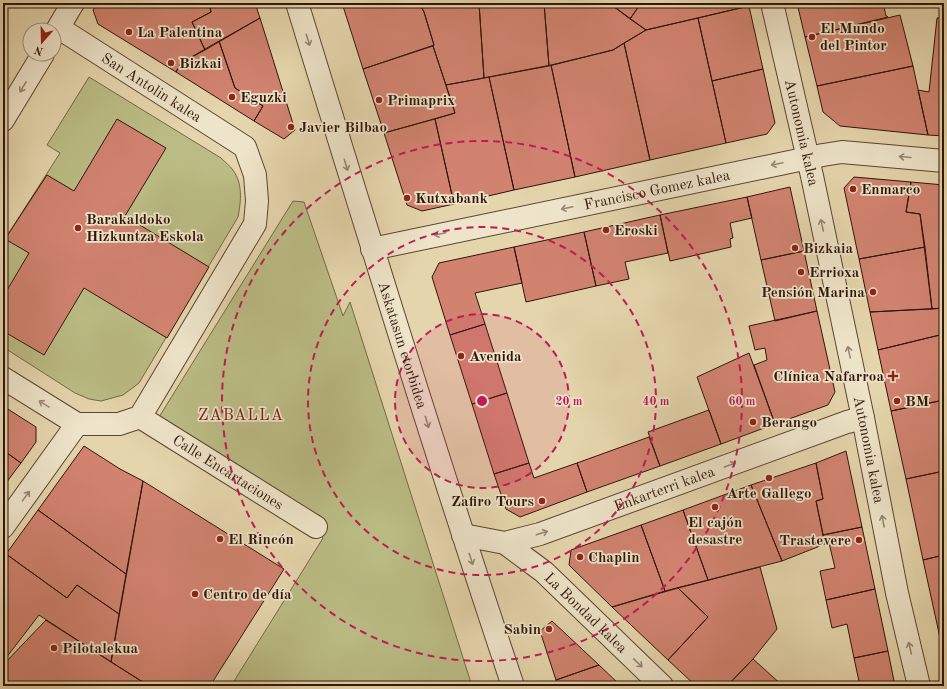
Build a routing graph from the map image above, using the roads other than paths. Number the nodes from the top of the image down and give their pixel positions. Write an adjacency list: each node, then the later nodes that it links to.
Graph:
1 (73, 3): 4 (street)
2 (297, 3): 10 (street, Askatasun etorbidea, one-way to 10)
3 (772, 3): 8 (street, Autonomia kalea)
4 (62, 22)
5 (62, 36): 12 (street, San Antolin kalea)
6 (38, 62): 7 (street, one-way to 7)
7 (3, 120)
8 (807, 158): 9 (street, Francisco Gomez kalea, one-way to 8); 10 (street, Francisco Gomez kalea, one-way to 10); 13 (street, Autonomia kalea, one-way to 8)
9 (944, 161)
10 (372, 249): 17 (street, Askatasun etorbidea, one-way to 17)
11 (3, 378): 14 (street, one-way to 11)
12 (140, 417): 14 (street); 16 (street, Calle Encartaciones)
13 (863, 418): 18 (street, Enkarterri kalea, one-way to 13); 21 (street, Autonomia kalea, one-way to 13)
14 (77, 424): 15 (street, one-way to 14)
15 (3, 527)
16 (316, 527)
17 (463, 535): 18 (street, Enkarterri kalea); 19 (street, Askatasun etorbidea, one-way to 19)
18 (505, 543): 20 (street, La Bondad kalea, one-way to 20)
19 (513, 686)
20 (662, 686)
21 (919, 686)

